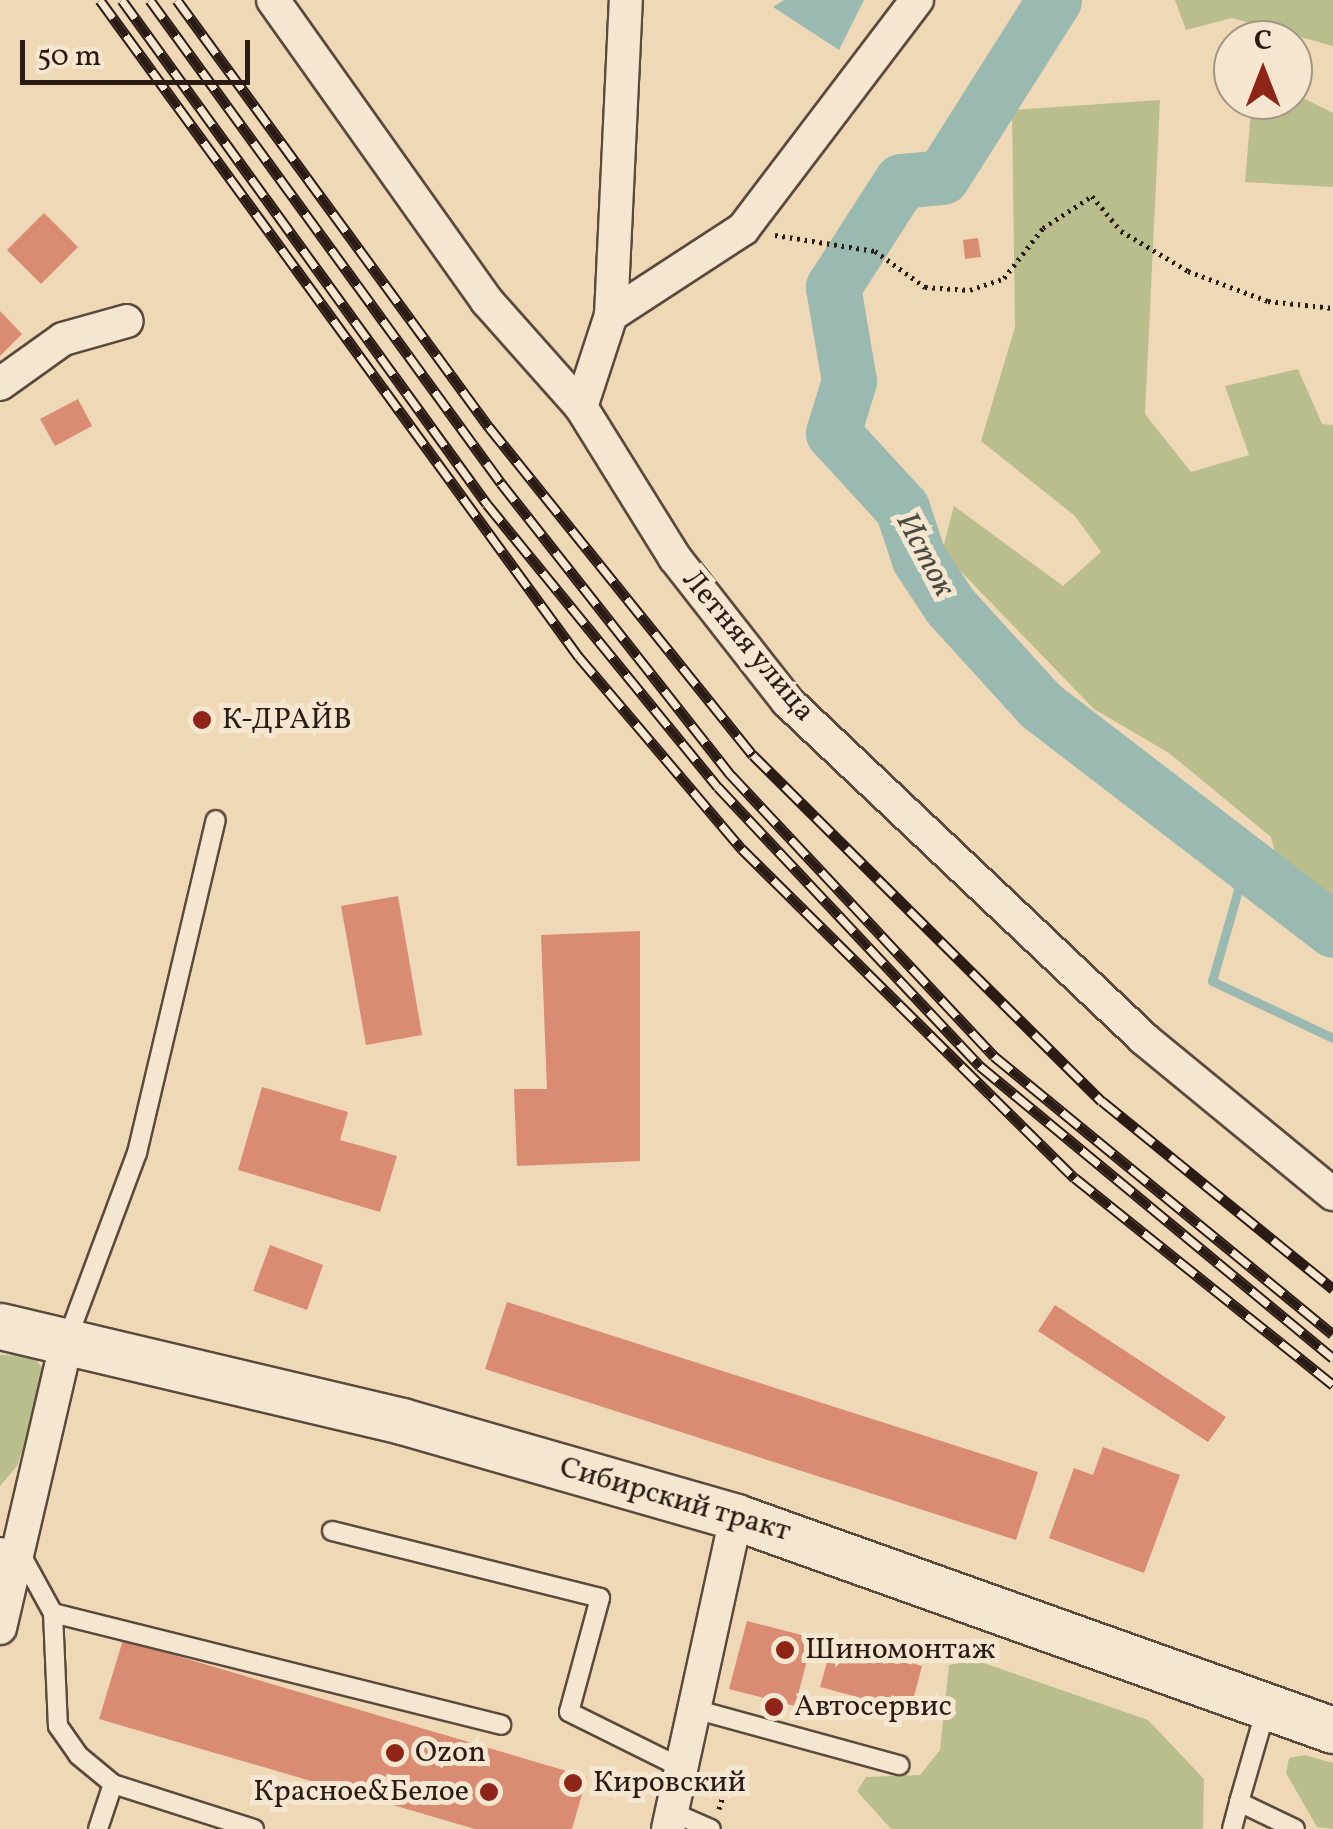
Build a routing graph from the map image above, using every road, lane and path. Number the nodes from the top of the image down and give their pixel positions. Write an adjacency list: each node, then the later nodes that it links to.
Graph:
1 (273, 0): 9 (street, Летняя улица)
2 (626, 0): 6 (street)
3 (917, 0): 4 (street)
4 (743, 229): 5 (path); 6 (street)
5 (1333, 308)
6 (611, 315): 9 (street)
7 (127, 321): 8 (street)
8 (0, 384)
9 (581, 407): 11 (street, Летняя улица)
10 (216, 820): 13 (lane)
11 (1333, 1194)
12 (0, 1326): 13 (main road, Сибирский тракт)
13 (67, 1340): 14 (main road, Сибирский тракт); 16 (street)
14 (736, 1517): 19 (main road, Сибирский тракт); 20 (street)
15 (332, 1531): 24 (lane)
16 (9, 1549): 17 (lane); 18 (street)
17 (52, 1613): 21 (lane); 25 (lane)
18 (0, 1628)
19 (1268, 1704): 22 (main road, Сибирский тракт); 26 (lane)
20 (694, 1710): 23 (lane); 24 (street)
21 (502, 1725)
22 (1333, 1730)
23 (899, 1765)
24 (682, 1768): 27 (street)
25 (113, 1784): 28 (lane); 29 (lane)
26 (1239, 1802): 31 (lane); 32 (lane)
27 (671, 1821): 30 (lane)
28 (98, 1829)
29 (254, 1829)
30 (711, 1829)
31 (1232, 1829)
32 (1294, 1829)

